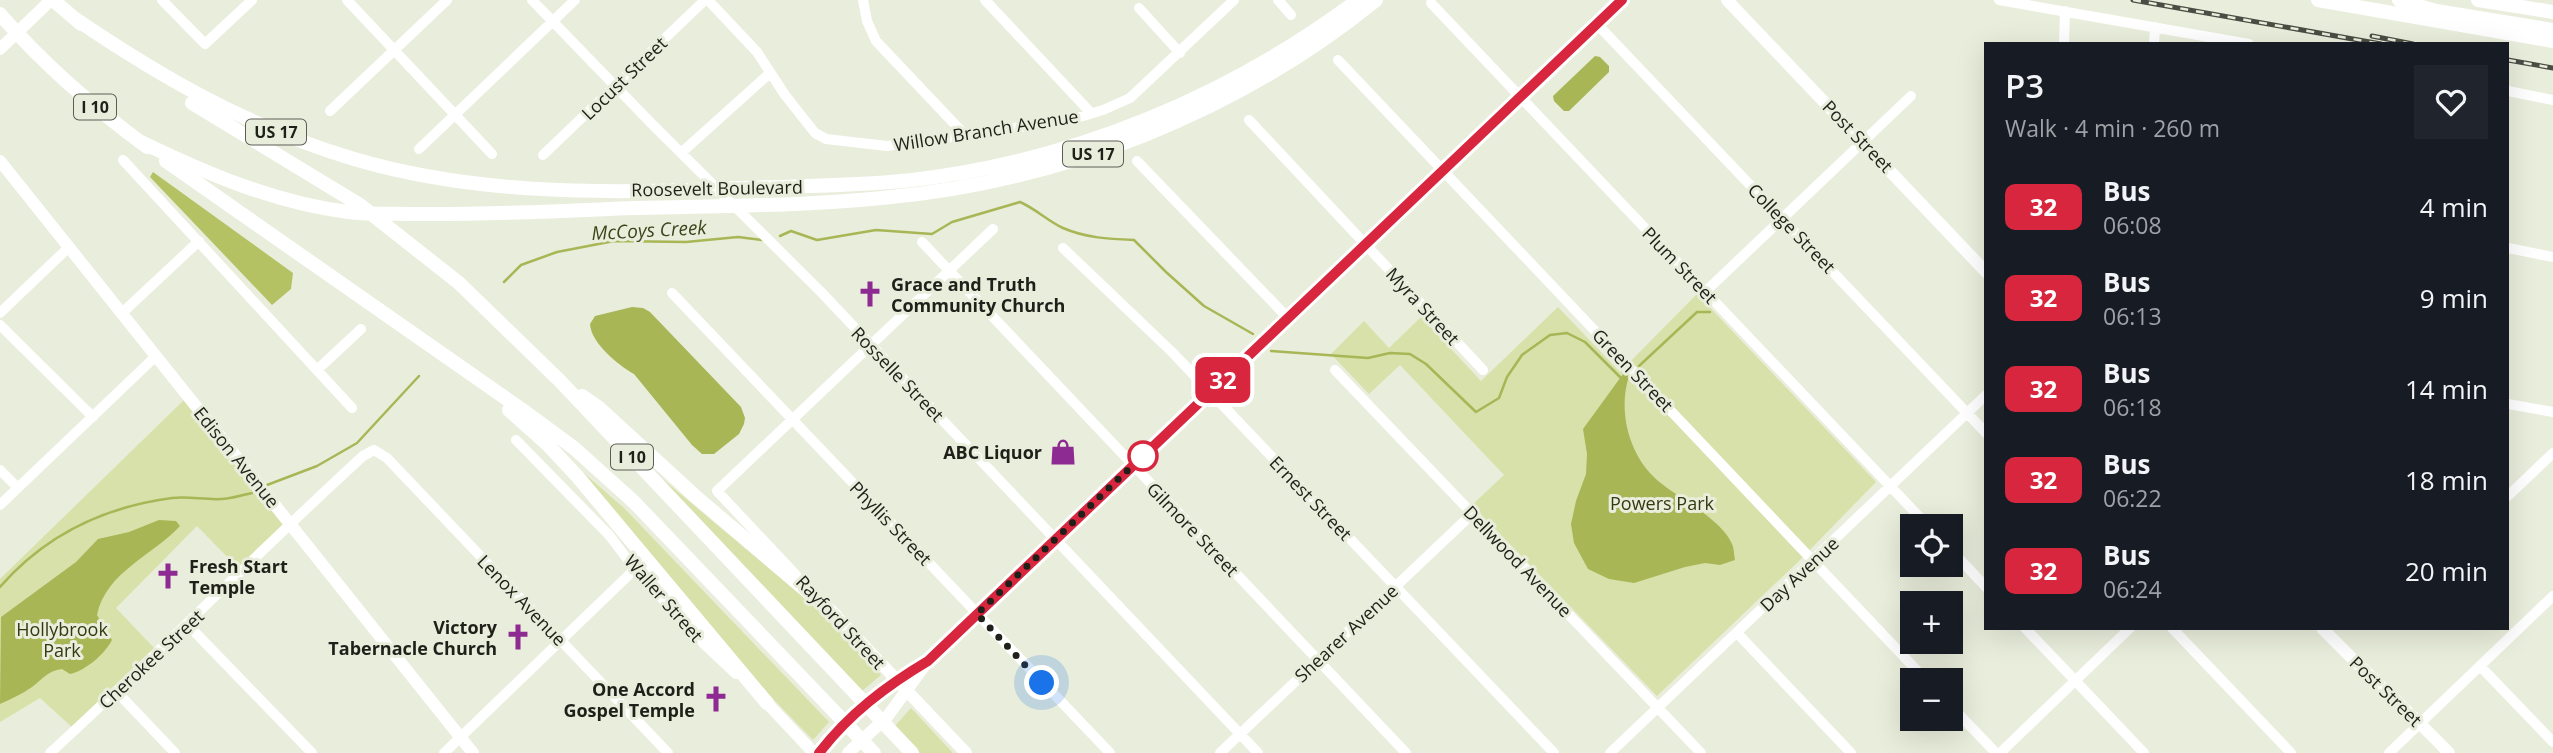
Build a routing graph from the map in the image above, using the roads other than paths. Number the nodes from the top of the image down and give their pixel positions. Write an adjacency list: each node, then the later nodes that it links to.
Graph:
1 (52, 0): 30 (highway, I 10); 39 (main road)
2 (162, 0): 3 (street)
3 (252, 0)
4 (347, 0): 40 (street)
5 (447, 0): 40 (street)
6 (532, 0): 31 (street, Rosselle Street)
7 (575, 0): 31 (street)
8 (706, 0): 43 (street); 44 (street, Locust Street)
9 (863, 0): 53 (street)
10 (985, 0): 50 (street)
11 (1234, 0): 41 (street, Willow Branch Avenue)
12 (1278, 0): 29 (street)
13 (1358, 0): 30 (highway, Roosevelt Boulevard / US 17)
14 (1376, 0): 54 (highway, Roosevelt Boulevard / US 17)
15 (1622, 0): 32 (main road)
16 (1999, 0): 26 (street)
17 (2319, 0): 25 (highway)
18 (2354, 0): 25 (highway)
19 (2399, 0): 34 (highway)
20 (2480, 0): 23 (highway)
21 (1727, 1): 55 (main road, Post Street)
22 (1431, 3): 47 (street, Plum Street)
23 (2515, 3): 27 (highway)
24 (1139, 8): 41 (street)
25 (2376, 10): 36 (highway)
26 (2065, 11): 33 (street); 37 (street)
27 (2550, 12)
28 (0, 14): 54 (highway, I 10)
29 (1291, 15)
30 (74, 18): 88 (highway, I 10)
31 (552, 22): 44 (street, Rosselle Street); 51 (street)
32 (1597, 24): 47 (main road); 64 (street, College Street)
33 (2155, 27): 35 (street); 38 (street)
34 (2553, 30)
35 (2215, 41)
36 (2553, 41)
37 (2064, 42)
38 (2154, 42)
39 (0, 49)
40 (394, 50): 49 (street); 51 (street)
41 (1180, 53): 50 (street, Willow Branch Avenue)
42 (1338, 60): 63 (street, Green Street)
43 (771, 73): 53 (street, Willow Branch Avenue); 57 (street)
44 (615, 87): 57 (street, Rosselle Street); 59 (street, Locust Street)
45 (2509, 91): 48 (street)
46 (1911, 96): 55 (street)
47 (1520, 97): 63 (main road); 75 (street, Plum Street)
48 (2553, 100)
49 (330, 111)
50 (1091, 113): 53 (street, Willow Branch Avenue)
51 (455, 115): 56 (street); 58 (street)
52 (1249, 120): 68 (street, Myra Street)
53 (965, 135)
54 (139, 141): 83 (highway, I 10)
55 (1864, 141): 64 (street); 73 (main road, Post Street)
56 (419, 149)
57 (681, 153): 82 (street, Rosselle Street)
58 (492, 154)
59 (543, 155)
60 (123, 160): 66 (street)
61 (0, 161): 69 (main road, Edison Avenue)
62 (1137, 161): 79 (street)
63 (1443, 171): 68 (main road); 111 (street, Green Street)
64 (1782, 218): 75 (street); 94 (street, College Street)
65 (993, 229): 74 (street)
66 (199, 241): 78 (street); 85 (street)
67 (922, 243): 74 (street, Gilmore Street)
68 (1365, 244): 79 (main road); 87 (street, Myra Street)
69 (69, 247): 77 (street); 78 (main road, Edison Avenue)
70 (1063, 248): 89 (street, Ernest Street)
71 (2509, 248): 72 (street)
72 (2553, 257)
73 (1984, 269)
74 (948, 272): 82 (street); 101 (street, Gilmore Street)
75 (1706, 291): 103 (street, Plum Street)
76 (672, 293): 96 (street, Phyllis Street)
77 (0, 313)
78 (122, 313): 84 (main road, Edison Avenue)
79 (1288, 318): 89 (main road)
80 (0, 325): 95 (street)
81 (361, 329): 85 (street)
82 (870, 345): 96 (street); 110 (street, Rosselle Street)
83 (443, 355): 134 (highway); 149 (highway, I 10)
84 (156, 356): 95 (street); 109 (main road, Edison Avenue)
85 (317, 370): 92 (street)
86 (1335, 370): 107 (street, Dellwood Avenue)
87 (1483, 370)
88 (560, 381): 118 (highway); 150 (highway, I 10)
89 (1210, 392): 101 (main road); 115 (street, Ernest Street)
90 (1984, 397): 94 (street, Day Avenue)
91 (2509, 404): 93 (street)
92 (352, 408)
93 (2553, 412)
94 (1967, 413): 97 (street, College Street); 103 (street, Day Avenue)
95 (93, 417): 104 (street)
96 (792, 420): 117 (street, Phyllis Street); 118 (street, Rayford Street)
97 (1984, 431)
98 (516, 440): 113 (street, Waller Street)
99 (374, 450): 109 (street, Cherokee Street); 125 (street, Lenox Avenue)
100 (2553, 453): 105 (street)
101 (1132, 466): 110 (main road); 126 (street, Gilmore Street)
102 (0, 470): 104 (street)
103 (1891, 486): 108 (street, Plum Street); 111 (street, Day Avenue)
104 (18, 488): 106 (street)
105 (2509, 495)
106 (0, 505)
107 (1472, 513): 115 (street, Shearer Avenue); 135 (street, Dellwood Avenue)
108 (1917, 514)
109 (290, 524): 119 (street, Cherokee Street); 139 (main road, Edison Avenue)
110 (1055, 539): 117 (main road); 138 (street, Rosselle Street)
111 (1813, 561): 124 (street, Day Avenue); 129 (street, Green Street)
112 (1963, 563): 114 (street)
113 (635, 569): 125 (street); 134 (street, Waller Street)
114 (1984, 585)
115 (1395, 587): 126 (street, Shearer Avenue); 156 (street, Ernest Street)
116 (2553, 596): 128 (street)
117 (977, 614): 127 (main road); 152 (street, Phyllis Street)
118 (835, 615): 130 (main road, Rayford Street)
119 (188, 625): 132 (street, Cherokee Street); 143 (street)
120 (2027, 630): 131 (street)
121 (2128, 630): 131 (street)
122 (2174, 630): 162 (street)
123 (2324, 630): 137 (main road, Post Street)
124 (1737, 633): 135 (street, Day Avenue); 159 (street)
125 (561, 640): 139 (street); 146 (street, Lenox Avenue)
126 (1318, 660): 138 (street, Shearer Avenue); 155 (street, Gilmore Street)
127 (928, 661): 130 (main road); 133 (main road)
128 (2480, 666): 137 (street); 140 (street)
129 (1915, 668)
130 (896, 680): 133 (main road, Rayford Street); 147 (main road)
131 (2076, 681): 160 (street); 161 (street)
132 (117, 692): 141 (street, Cherokee Street); 142 (street)
133 (907, 692): 148 (main road); 151 (main road, Rayford Street)
134 (767, 703): 147 (main road, Waller Street)
135 (1658, 708): 157 (street, Day Avenue); 158 (street, Dellwood Avenue)
136 (1963, 718): 160 (street)
137 (2420, 723): 163 (street); 164 (main road, Post Street)
138 (1240, 733): 153 (street, Shearer Avenue); 154 (street, Rosselle Street)
139 (461, 737): 144 (street); 145 (main road, Edison Avenue)
140 (2553, 742)
141 (50, 753)
142 (175, 753)
143 (312, 753)
144 (444, 753)
145 (474, 753)
146 (668, 753)
147 (816, 753)
148 (848, 753)
149 (874, 753)
150 (912, 753)
151 (965, 753)
152 (1110, 753)
153 (1220, 753)
154 (1258, 753)
155 (1406, 753)
156 (1554, 753)
157 (1611, 753)
158 (1701, 753)
159 (1851, 753)
160 (1998, 753)
161 (2144, 753)
162 (2291, 753)
163 (2389, 753)
164 (2449, 753)

